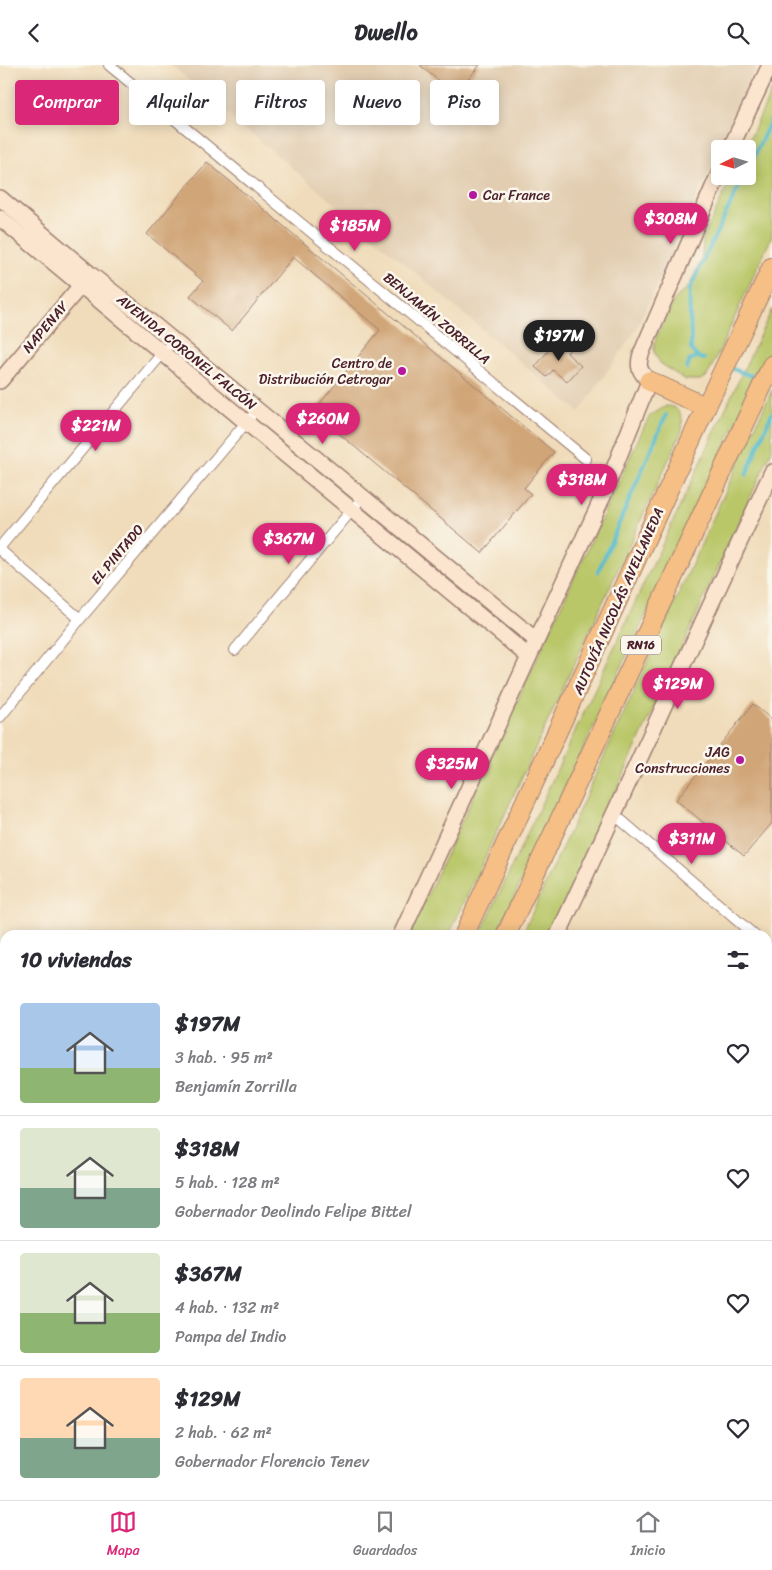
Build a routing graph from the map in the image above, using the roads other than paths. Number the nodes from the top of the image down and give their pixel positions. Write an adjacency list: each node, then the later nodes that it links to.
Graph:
1 (108, 65): 17 (street, BENJAMÍN ZORRILLA)
2 (770, 65): 3 (street)
3 (734, 140)
4 (714, 185): 13 (street)
5 (0, 198): 8 (street, AVENIDA CORONEL FALCÓN)
6 (0, 218): 8 (street, AVENIDA CORONEL FALCÓN)
7 (772, 267): 14 (highway, AUTOVÍA NICOLÁS AVELLANEDA / RN16)
8 (86, 280): 9 (street, AVENIDA CORONEL FALCÓN); 10 (street, AVENIDA CORONEL FALCÓN); 12 (street, NAPENAY)
9 (173, 341): 10 (street); 15 (street, AVENIDA CORONEL FALCÓN)
10 (163, 353): 16 (street, AVENIDA CORONEL FALCÓN); 21 (street)
11 (772, 365): 30 (highway, RN16)
12 (0, 381)
13 (650, 381): 14 (highway); 23 (street)
14 (706, 407): 29 (highway, AUTOVÍA NICOLÁS AVELLANEDA / RN16)
15 (257, 409): 16 (street, EL PINTADO); 19 (street, AVENIDA CORONEL FALCÓN)
16 (246, 422): 20 (street, AVENIDA CORONEL FALCÓN); 22 (street, EL PINTADO)
17 (586, 459)
18 (772, 472): 27 (street)
19 (363, 497): 20 (street); 23 (street, AVENIDA CORONEL FALCÓN)
20 (352, 509): 24 (street); 25 (street, AVENIDA CORONEL FALCÓN)
21 (0, 549): 22 (street)
22 (80, 619): 26 (street, EL PINTADO)
23 (536, 640): 25 (street)
24 (235, 650)
25 (528, 656): 28 (street)
26 (0, 717)
27 (614, 814): 31 (street); 32 (street)
28 (403, 930)
29 (466, 930)
30 (508, 930)
31 (560, 930)
32 (748, 930)

